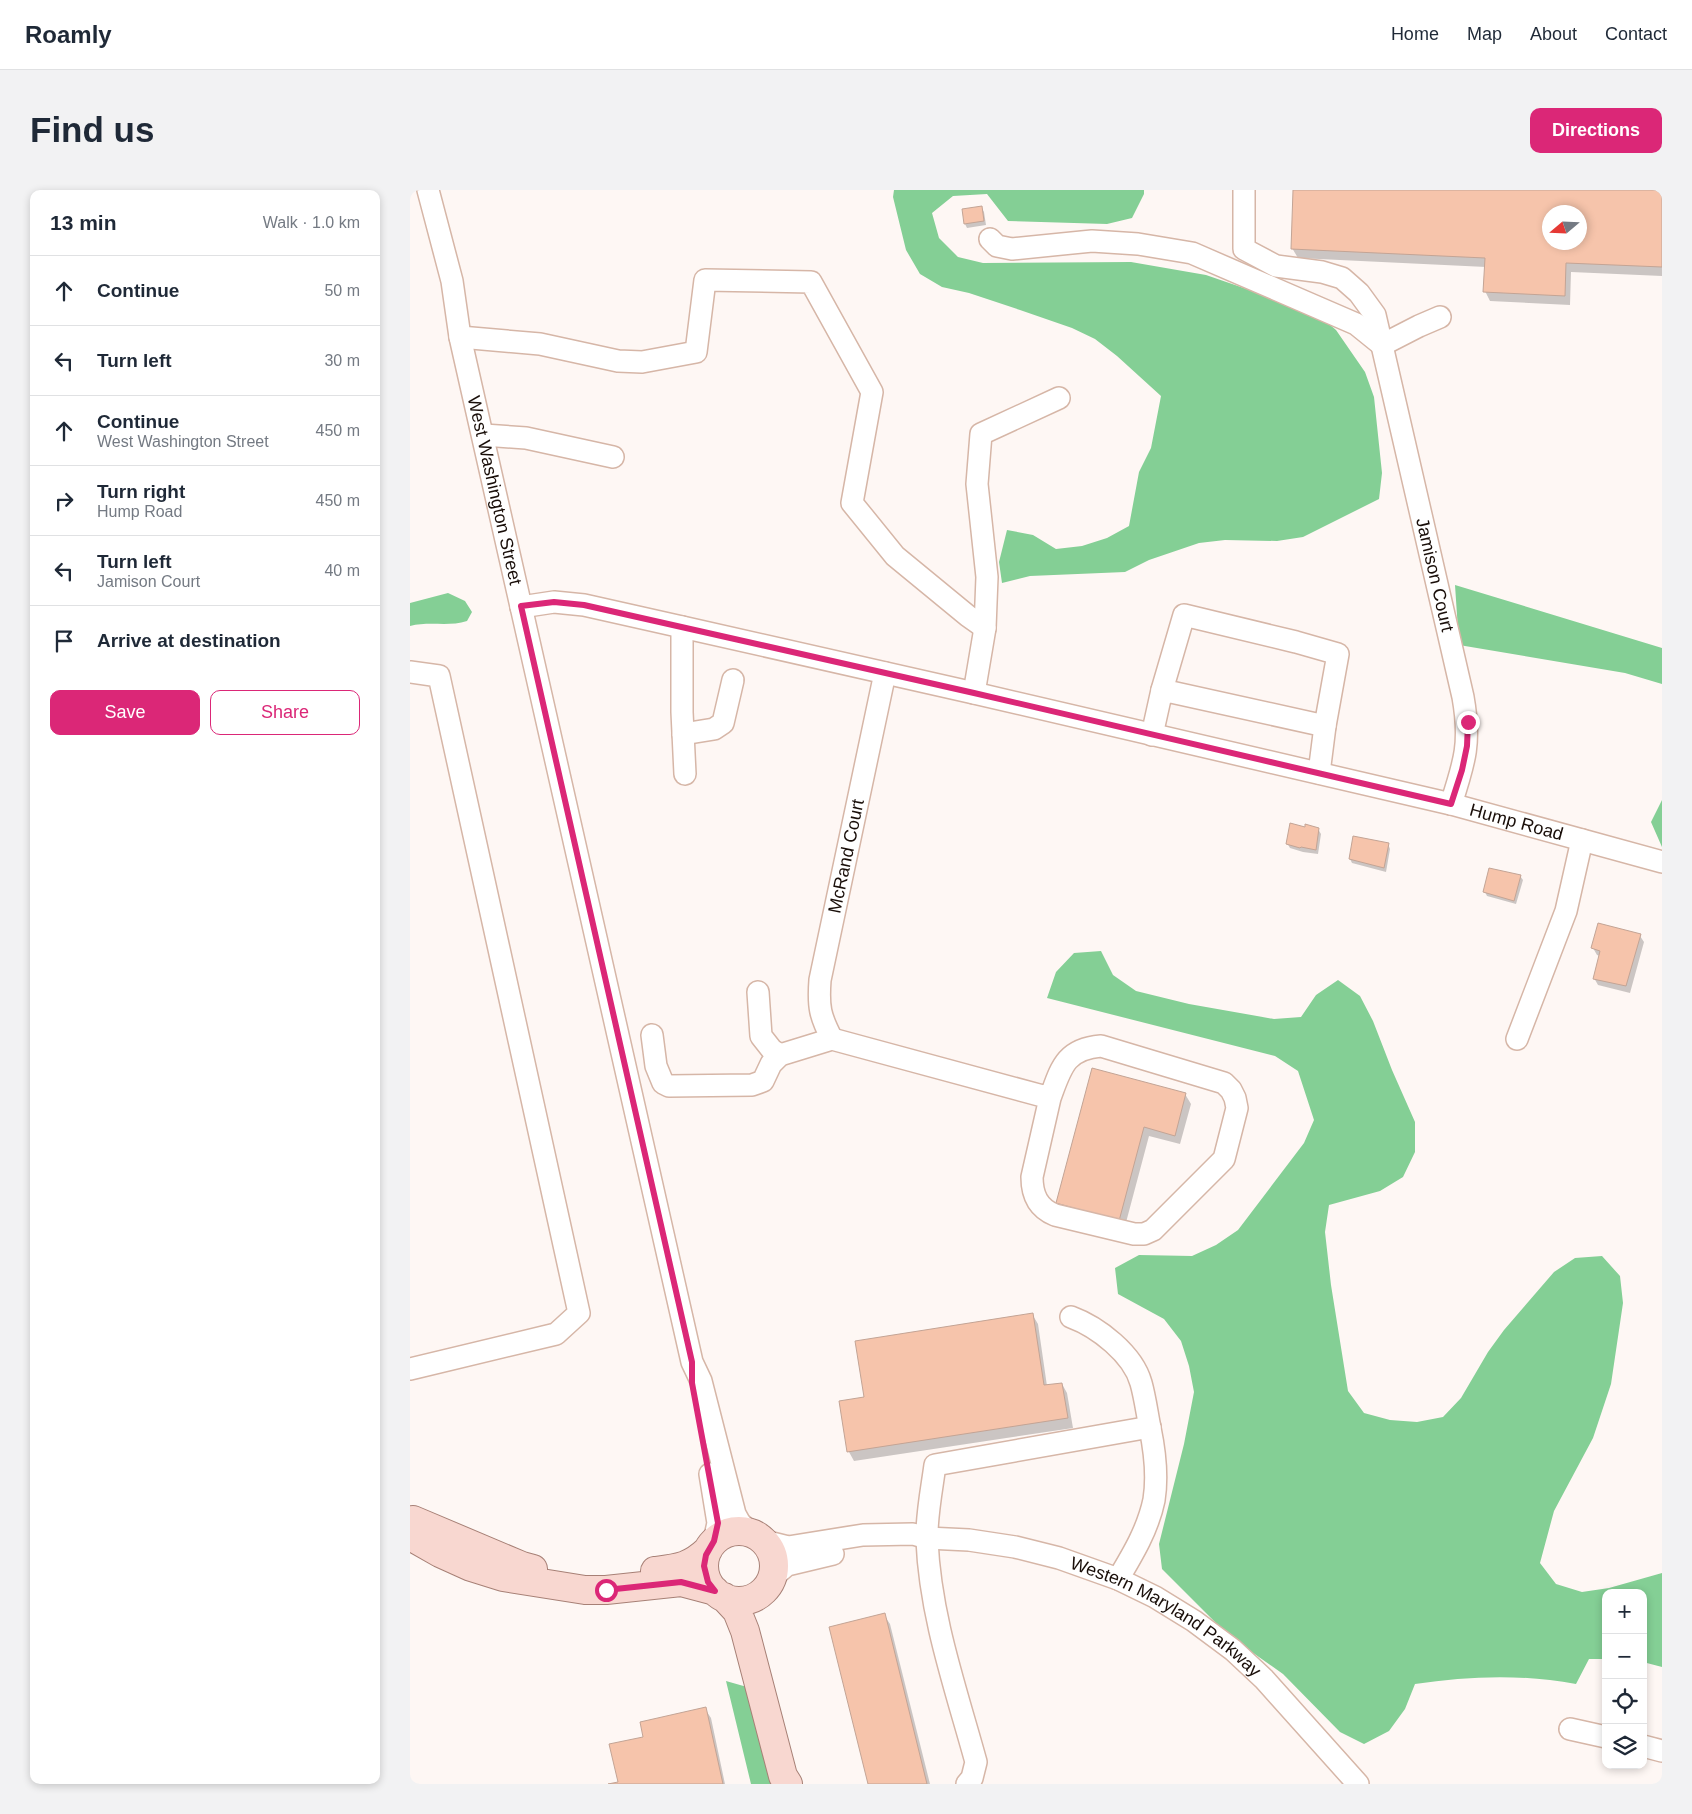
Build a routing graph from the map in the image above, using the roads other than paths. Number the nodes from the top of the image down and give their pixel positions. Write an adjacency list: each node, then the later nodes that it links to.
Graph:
1 (1244, 190): 6 (street, Jamison Court)
2 (425, 191): 5 (street, West Washington Street)
3 (990, 239): 6 (street)
4 (1440, 317): 6 (street)
5 (458, 328): 8 (street, West Washington Street); 12 (street)
6 (1382, 345): 23 (street, Jamison Court)
7 (1059, 398): 12 (street)
8 (484, 435): 9 (street); 10 (street, West Washington Street)
9 (613, 457)
10 (521, 606): 11 (street, Hump Road); 33 (street, West Washington Street)
11 (682, 627): 14 (street, Hump Road); 19 (street)
12 (985, 628): 17 (street)
13 (410, 672): 34 (street)
14 (885, 673): 17 (street, Hump Road); 28 (street, McRand Court)
15 (733, 680): 19 (street)
16 (1162, 690): 18 (street); 18 (street); 20 (street)
17 (974, 693): 20 (street, Hump Road)
18 (1325, 726): 21 (street)
19 (683, 734): 22 (street)
20 (1152, 735): 21 (street, Hump Road)
21 (1319, 773): 23 (street, Hump Road)
22 (685, 774)
23 (1451, 804): 24 (street, Hump Road)
24 (1582, 840): 25 (street, Hump Road); 29 (street)
25 (1662, 862)
26 (758, 992): 30 (street)
27 (652, 1035): 30 (street)
28 (832, 1039): 30 (street); 31 (street)
29 (1517, 1039)
30 (780, 1055)
31 (1050, 1098): 31 (street)
32 (1071, 1317): 35 (street)
33 (692, 1362): 38 (street, West Washington Street); 40 (street, West Washington Street)
34 (410, 1369)
35 (1150, 1427): 39 (street); 41 (street)
36 (410, 1518): 40 (main road)
37 (410, 1536): 43 (main road)
38 (757, 1536): 39 (street, Western Maryland Parkway); 40 (main road); 42 (main road)
39 (927, 1538): 41 (street, Western Maryland Parkway); 42 (street, Western Maryland Parkway); 49 (street)
40 (711, 1545): 43 (main road)
41 (1118, 1579): 50 (street, Western Maryland Parkway)
42 (768, 1584): 43 (main road); 48 (main road)
43 (719, 1594): 48 (main road)
44 (1570, 1729): 45 (street)
45 (1602, 1736)
46 (1647, 1747): 47 (street)
47 (1662, 1751)
48 (789, 1784)
49 (967, 1784)
50 (1358, 1784)

